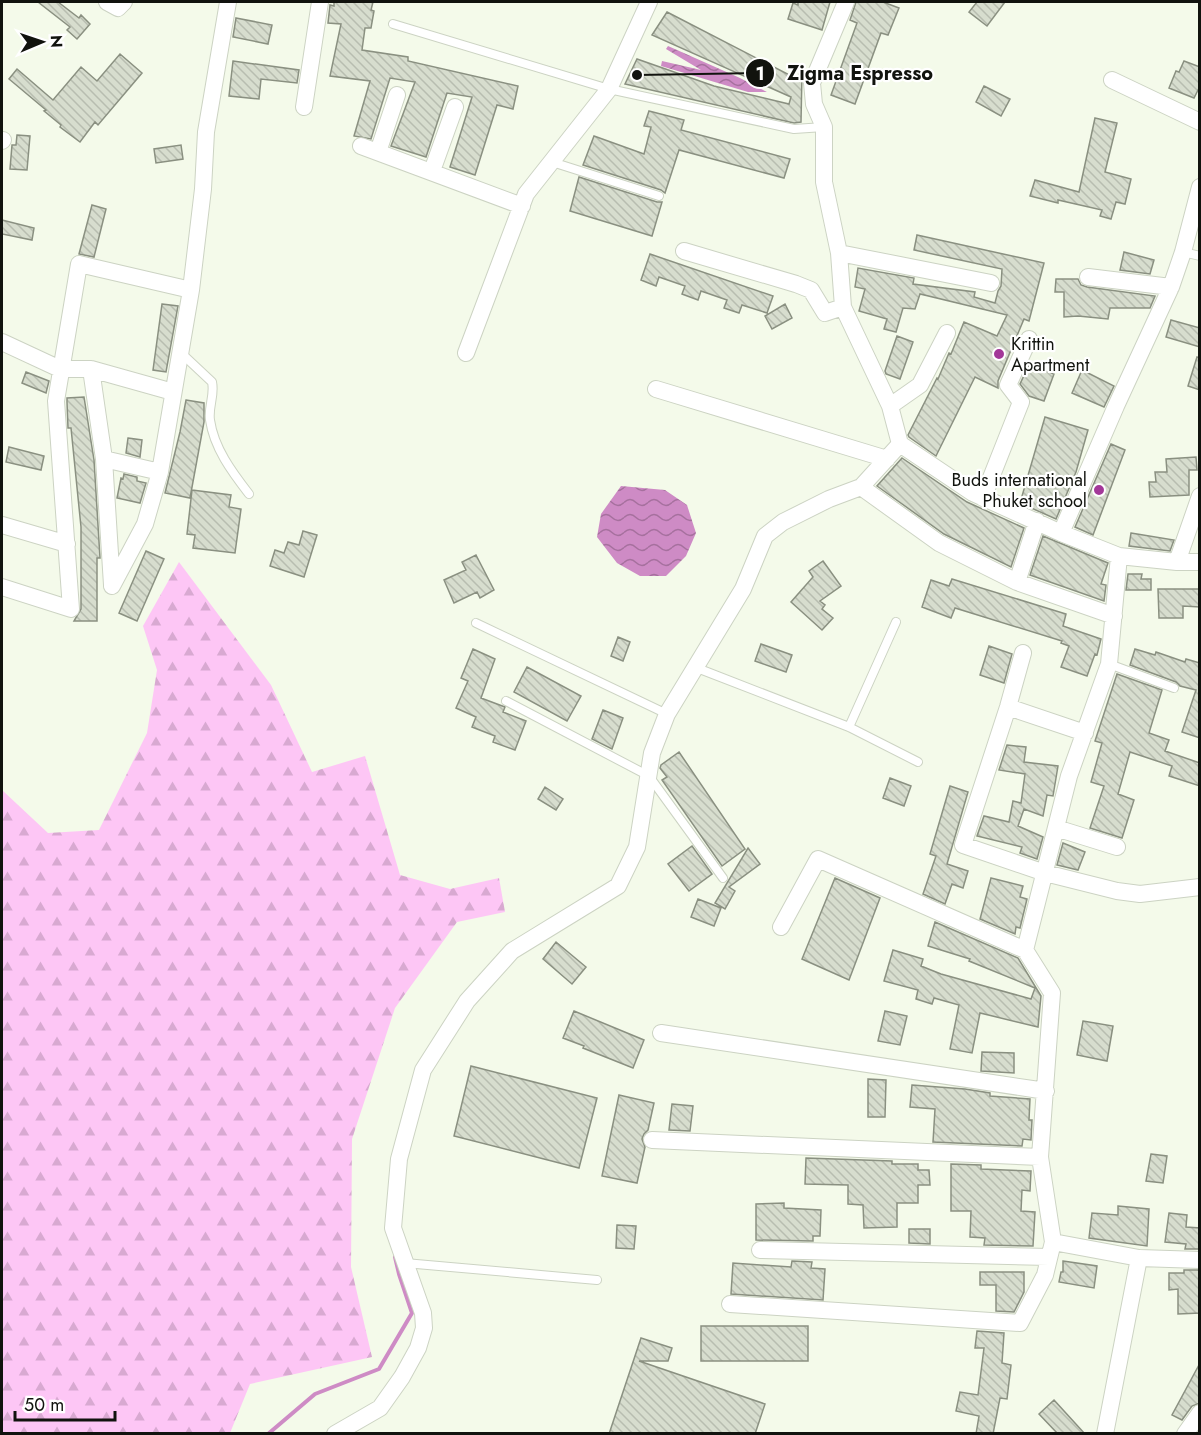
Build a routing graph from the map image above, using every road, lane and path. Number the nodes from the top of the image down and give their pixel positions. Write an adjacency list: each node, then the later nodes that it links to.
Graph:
1 (228, 2): 28 (street)
2 (320, 2): 10 (street)
3 (649, 2): 7 (street)
4 (846, 2): 13 (street)
5 (393, 24): 7 (lane)
6 (1112, 80): 12 (street)
7 (609, 89): 13 (lane); 16 (street)
8 (397, 94): 15 (street)
9 (1200, 104): 12 (street)
10 (304, 107)
11 (454, 107): 17 (street)
12 (1196, 121)
13 (824, 127): 23 (street)
14 (361, 146): 15 (street)
15 (378, 152): 17 (street)
16 (552, 162): 19 (lane); 20 (street)
17 (432, 171): 20 (street)
18 (1200, 187): 22 (street)
19 (659, 196)
20 (522, 206): 34 (street)
21 (684, 251): 29 (street)
22 (1183, 252): 24 (lane); 27 (street)
23 (839, 253): 26 (street); 29 (street)
24 (1200, 256)
25 (1088, 277): 27 (street)
26 (991, 283)
27 (1171, 287): 50 (street)
28 (191, 291): 33 (street); 35 (street)
29 (843, 307): 39 (street)
30 (947, 333): 39 (street)
31 (1029, 339): 47 (street)
32 (2, 342): 35 (street)
33 (180, 352): 38 (street); 45 (lane)
34 (466, 353)
35 (60, 369): 36 (street); 51 (street)
36 (91, 369): 38 (street); 41 (street)
37 (656, 388): 42 (street)
38 (173, 392): 43 (street)
39 (890, 406): 40 (street)
40 (900, 444): 42 (street); 47 (street)
41 (104, 459): 43 (street); 43 (street)
42 (887, 459): 44 (street)
43 (160, 472)
44 (861, 487): 55 (street); 62 (street)
45 (249, 494)
46 (1200, 496): 53 (street)
47 (983, 498): 48 (street)
48 (1037, 521): 50 (street); 55 (street)
49 (2, 525): 51 (street)
50 (1061, 533): 52 (street)
51 (66, 544): 56 (street)
52 (1119, 556): 53 (street); 57 (street)
53 (1177, 562): 54 (street)
54 (1200, 562)
55 (1017, 582): 57 (street)
56 (2, 587)
57 (1114, 616): 61 (street)
58 (896, 622): 67 (lane)
59 (476, 623): 66 (lane)
60 (1023, 653): 65 (street)
61 (1109, 664): 63 (lane); 68 (street)
62 (697, 668): 66 (street); 67 (lane)
63 (1174, 688)
64 (506, 701): 70 (lane)
65 (1008, 707): 68 (street); 73 (street)
66 (668, 714): 70 (street)
67 (849, 727): 69 (lane)
68 (1085, 733): 71 (street)
69 (918, 762)
70 (649, 776): 74 (lane); 86 (street)
71 (1056, 828): 72 (street); 73 (street)
72 (1117, 847)
73 (1045, 873): 75 (street); 77 (street)
74 (723, 878)
75 (1200, 887)
76 (781, 927): 77 (street)
77 (1024, 950): 79 (street)
78 (662, 1033): 79 (street)
79 (1046, 1091): 81 (street)
80 (652, 1140): 81 (street)
81 (1040, 1157): 83 (street)
82 (760, 1250): 83 (street)
83 (1051, 1250): 84 (street); 88 (street)
84 (1139, 1258): 85 (street); 91 (street)
85 (1200, 1260)
86 (405, 1263): 87 (lane); 90 (street)
87 (597, 1280)
88 (730, 1304)
89 (1200, 1413): 92 (street)
90 (335, 1434)
91 (1105, 1434)
92 (1185, 1434)

